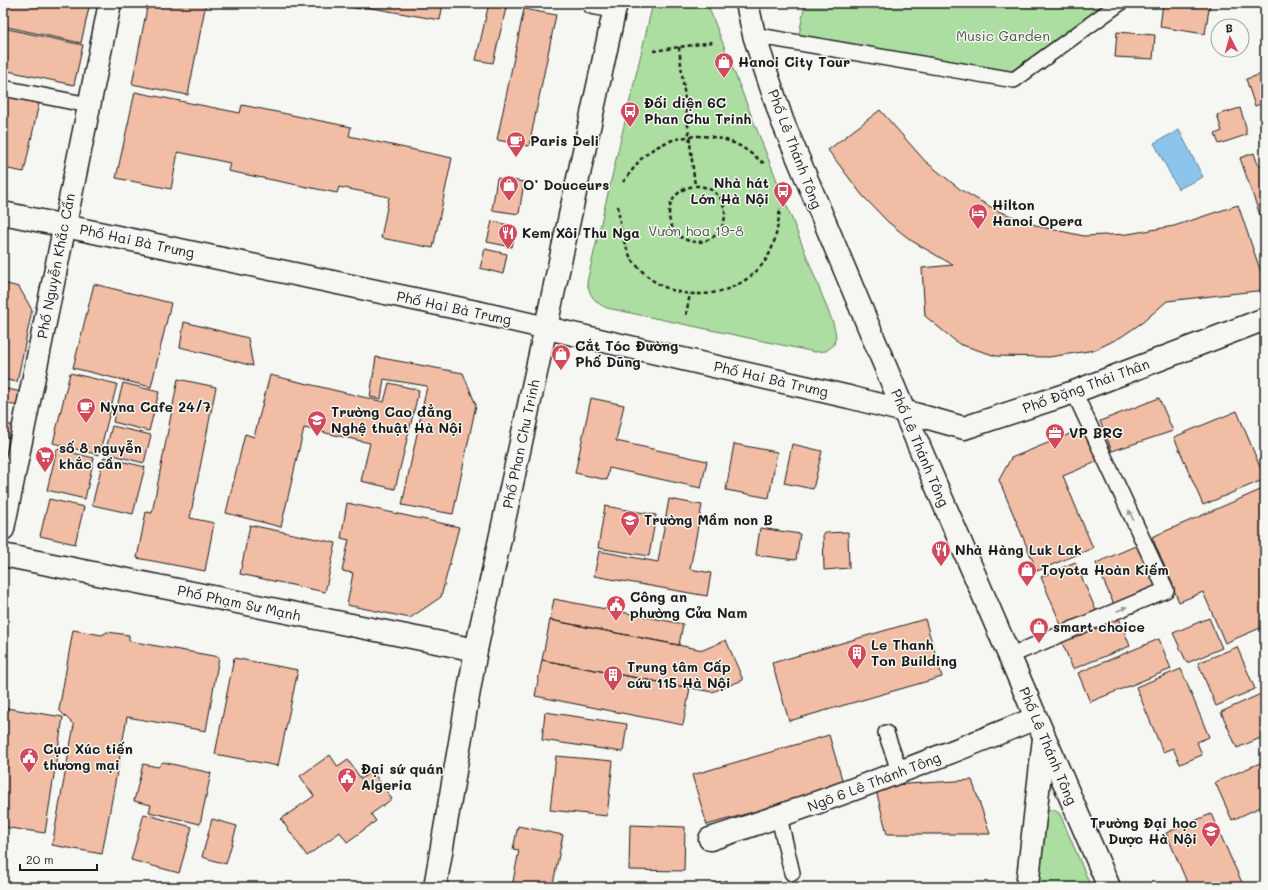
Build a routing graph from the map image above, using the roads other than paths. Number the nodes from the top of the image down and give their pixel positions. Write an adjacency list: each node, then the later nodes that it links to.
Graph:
1 (110, 3): 8 (street, Phố Nguyễn Khắc Cần)
2 (594, 3): 5 (street)
3 (747, 3): 6 (street, Phố Lê Thánh Tông)
4 (1120, 3): 6 (lane)
5 (616, 5): 12 (street, Phố Phan Chu Trinh)
6 (754, 35): 14 (street, Phố Lê Thánh Tông)
7 (3, 88): 8 (lane)
8 (89, 106): 10 (street, Phố Nguyễn Khắc Cần)
9 (3, 213): 10 (street, Phố Hai Bà Trưng)
10 (65, 226): 12 (street, Phố Hai Bà Trưng); 15 (street, Phố Nguyễn Khắc Cần)
11 (1263, 325): 13 (street, Phố Đặng Thái Thân)
12 (546, 328): 14 (street, Phố Hai Bà Trưng); 17 (street, Phố Phan Chu Trinh)
13 (1074, 392): 14 (street, Phố Đặng Thái Thân); 18 (lane, one-way to 13)
14 (904, 411): 18 (street, Phố Lê Thánh Tông)
15 (3, 529)
16 (3, 555): 17 (street, Phố Phạm Sư Mạnh)
17 (476, 650): 25 (street, Phố Phan Chu Trinh)
18 (1009, 656): 19 (street, Phố Lê Thánh Tông)
19 (1040, 728): 21 (street, Ngõ 6 Lê Thánh Tông); 26 (street); 27 (street, Phố Lê Thánh Tông)
20 (886, 733): 21 (lane)
21 (900, 773): 22 (street, Ngõ 6 Lê Thánh Tông)
22 (779, 817): 23 (street, Ngõ 6 Lê Thánh Tông); 24 (lane)
23 (710, 839)
24 (792, 873)
25 (435, 887)
26 (1026, 887)
27 (1109, 887)

